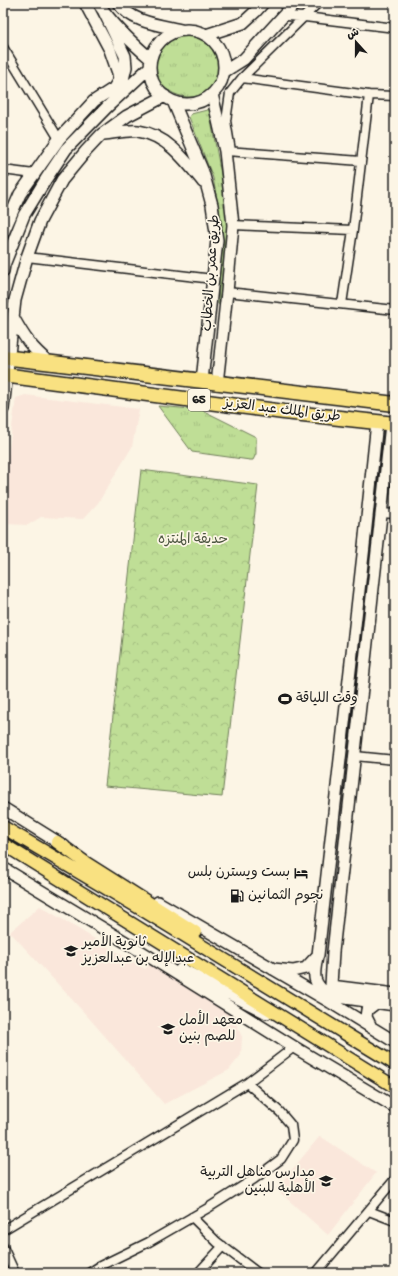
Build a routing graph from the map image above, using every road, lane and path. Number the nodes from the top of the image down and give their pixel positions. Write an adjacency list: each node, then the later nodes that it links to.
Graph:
1 (85, 3): 16 (main road)
2 (118, 3): 10 (main road)
3 (263, 3): 11 (main road)
4 (295, 3): 7 (main road)
5 (318, 3): 8 (street)
6 (101, 7): 13 (main road); 21 (main road)
7 (284, 16): 8 (street); 14 (main road)
8 (305, 17): 9 (street); 15 (street)
9 (395, 28)
10 (181, 30): 11 (main road); 13 (main road)
11 (206, 35): 14 (main road)
12 (3, 47): 23 (street)
13 (150, 63): 20 (main road); 21 (main road)
14 (225, 70): 17 (main road)
15 (242, 78): 18 (street); 25 (street)
16 (114, 88): 23 (main road); 24 (main road)
17 (212, 94): 20 (main road); 25 (main road, طريق عمر بن الخطاب)
18 (369, 94): 19 (street); 26 (street)
19 (395, 96)
20 (169, 98): 22 (main road); 29 (main road, طريق عمر بن الخطاب)
21 (107, 107): 24 (main road)
22 (101, 135): 29 (main road); 34 (main road)
23 (59, 139): 28 (main road)
24 (66, 149): 30 (main road)
25 (228, 151): 26 (street); 31 (main road, طريق عمر بن الخطاب)
26 (361, 161): 32 (street)
27 (3, 170): 28 (street)
28 (34, 174): 33 (main road)
29 (206, 186): 36 (main road, طريق عمر بن الخطاب)
30 (24, 215): 33 (main road); 35 (main road)
31 (233, 225): 32 (street); 37 (main road, طريق عمر بن الخطاب)
32 (353, 230): 38 (street)
33 (3, 233)
34 (27, 257): 36 (street); 40 (main road)
35 (3, 271)
36 (213, 278): 44 (main road, طريق عمر بن الخطاب)
37 (227, 292): 38 (street); 45 (main road, طريق عمر بن الخطاب)
38 (342, 304): 39 (street)
39 (395, 310)
40 (13, 317): 41 (main road); 42 (main road)
41 (6, 358): 42 (highway, طريق الملك عبد العزيز / 65); 43 (main road)
42 (50, 363): 44 (highway, طريق الملك عبد العزيز / 65)
43 (5, 375): 47 (main road); 48 (highway, طريق الملك عبد العزيز / 65)
44 (202, 381): 45 (highway, طريق الملك عبد العزيز / 65)
45 (217, 384): 46 (highway, طريق الملك عبد العزيز / 65)
46 (395, 404)
47 (3, 409)
48 (376, 422): 49 (highway, طريق الملك عبد العزيز / 65); 60 (main road)
49 (393, 424): 50 (main road)
50 (381, 513): 51 (street); 52 (main road)
51 (395, 514)
52 (355, 756): 53 (street); 63 (main road)
53 (395, 760)
54 (3, 808): 56 (main road)
55 (3, 826): 66 (main road)
56 (57, 842): 61 (main road); 66 (main road)
57 (3, 844): 68 (main road)
58 (3, 868): 59 (main road)
59 (137, 949): 68 (main road); 70 (main road)
60 (318, 955): 61 (main road); 63 (main road)
61 (273, 969): 63 (main road)
62 (395, 994): 63 (main road)
63 (331, 995): 64 (main road); 67 (main road)
64 (376, 1003): 65 (main road); 67 (main road)
65 (395, 1005)
66 (313, 1013): 71 (main road)
67 (371, 1027): 69 (main road)
68 (306, 1032): 73 (main road)
69 (395, 1042)
70 (294, 1048): 72 (street); 74 (main road)
71 (395, 1064)
72 (247, 1083): 77 (street); 79 (street)
73 (395, 1087)
74 (395, 1107)
75 (395, 1179): 76 (street)
76 (369, 1211): 78 (street); 86 (street)
77 (192, 1217): 80 (street); 83 (street)
78 (395, 1221)
79 (3, 1230)
80 (223, 1246): 84 (street); 85 (street)
81 (3, 1247): 82 (street)
82 (15, 1273)
83 (90, 1273)
84 (198, 1273)
85 (258, 1273)
86 (316, 1273)

